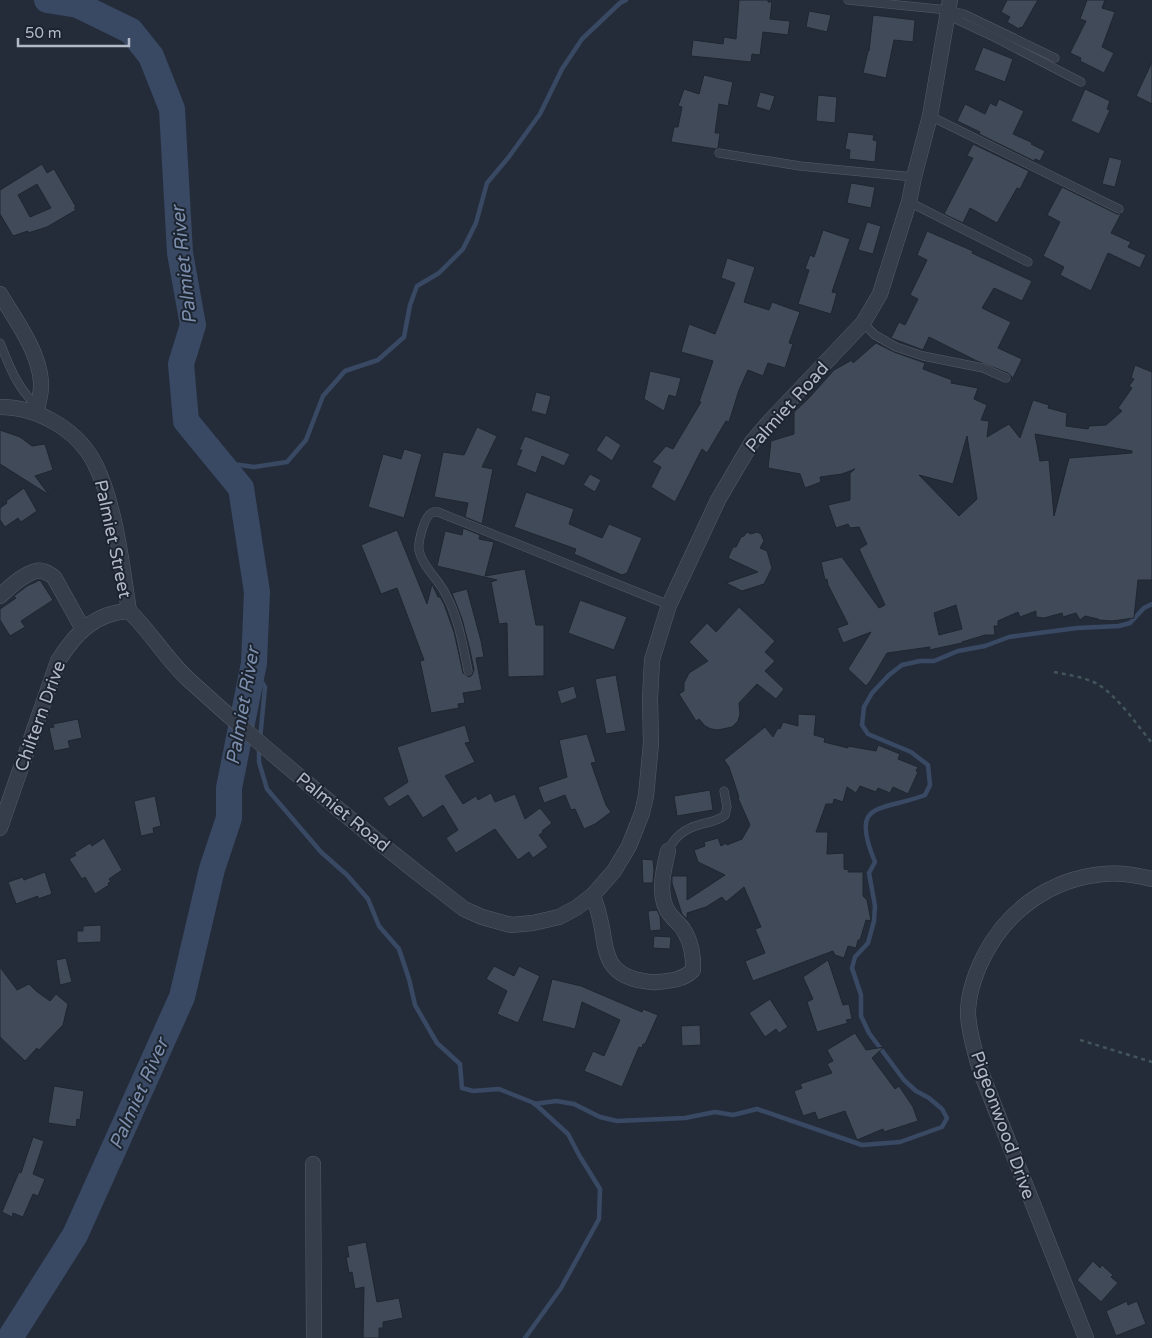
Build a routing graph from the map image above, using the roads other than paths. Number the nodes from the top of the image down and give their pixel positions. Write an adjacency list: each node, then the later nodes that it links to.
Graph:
1 (848, 0): 2 (lane)
2 (949, 8): 3 (lane); 4 (lane); 5 (street, Palmiet Road)
3 (1055, 58)
4 (1081, 82)
5 (930, 116): 7 (street, Palmiet Road); 9 (lane)
6 (719, 153): 7 (lane)
7 (914, 177): 8 (street, Palmiet Road)
8 (910, 202): 10 (lane); 12 (street, Palmiet Road)
9 (1119, 209)
10 (1028, 262)
11 (0, 294): 16 (street)
12 (863, 323): 14 (lane); 18 (street, Palmiet Road)
13 (0, 343): 16 (lane)
14 (1006, 378)
15 (0, 407): 16 (street, Palmiet Street)
16 (37, 410): 19 (street, Palmiet Street)
17 (0, 596): 20 (street)
18 (669, 605): 21 (lane); 26 (street, Palmiet Road)
19 (129, 612): 20 (street, Chiltern Drive); 26 (street, Palmiet Road)
20 (83, 629): 23 (street, Chiltern Drive)
21 (468, 670)
22 (724, 791): 24 (lane)
23 (0, 828)
24 (668, 851): 26 (street)
25 (1152, 879): 29 (street, Pigeonwood Drive)
26 (593, 895)
27 (313, 1164): 28 (street)
28 (314, 1338)
29 (1086, 1338)

